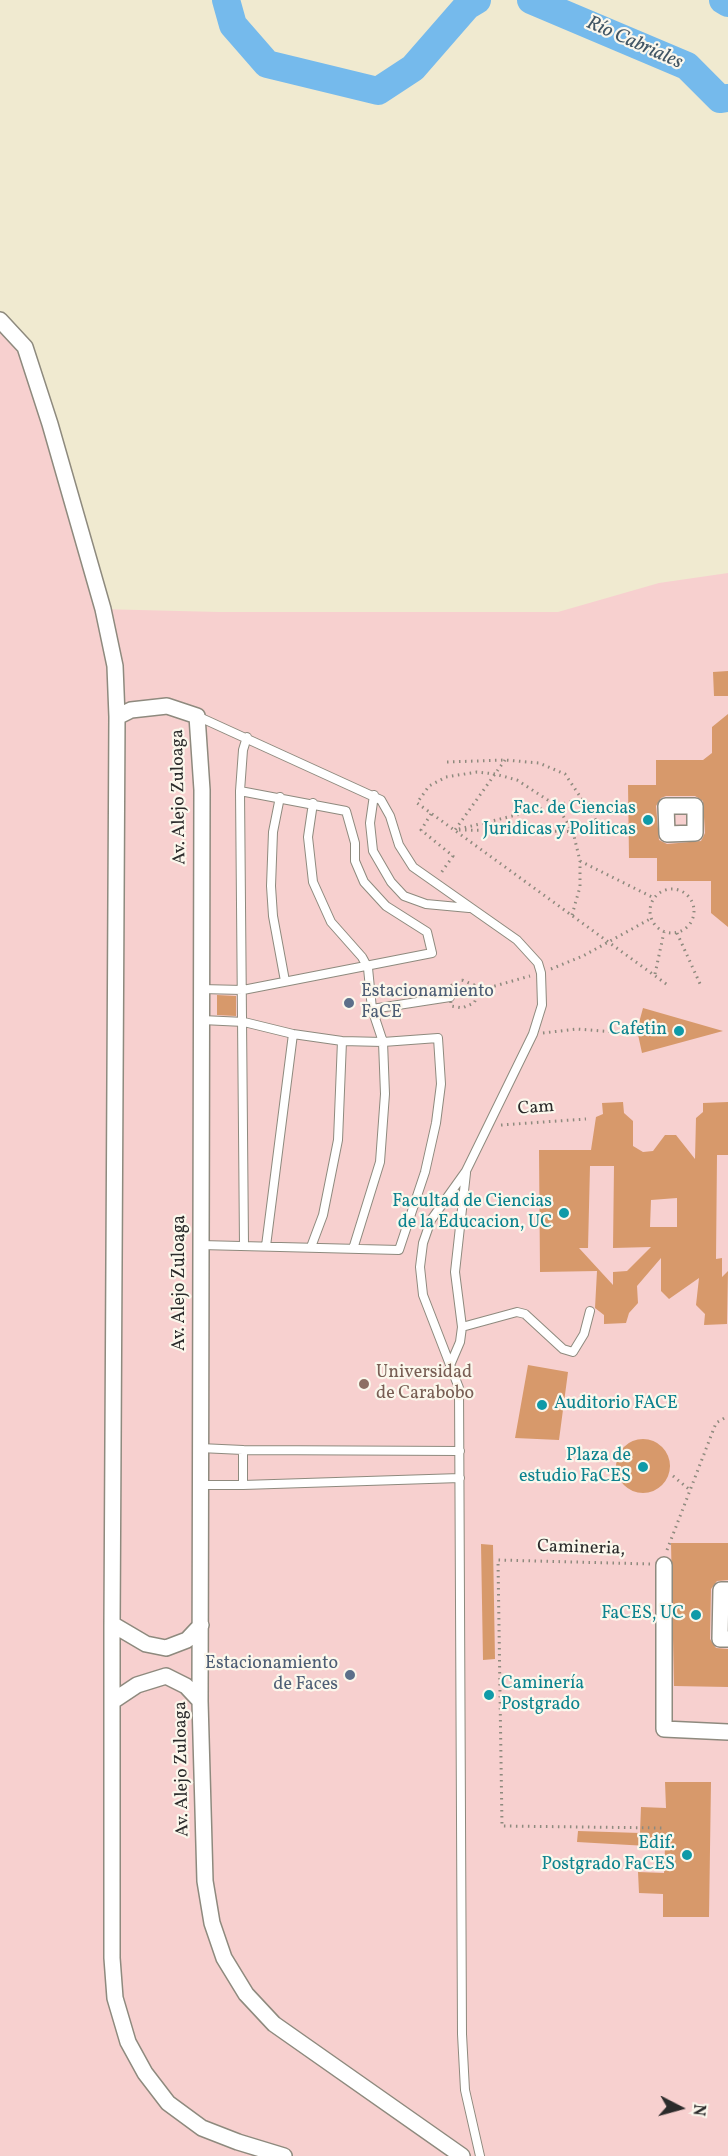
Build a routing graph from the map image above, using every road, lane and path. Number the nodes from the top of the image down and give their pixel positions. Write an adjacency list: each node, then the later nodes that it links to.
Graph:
1 (0, 320): 3 (street)
2 (197, 716): 3 (street, Av. Alejo Zuloaga); 4 (lane); 32 (street, Av. Alejo Zuloaga)
3 (117, 717): 66 (street)
4 (247, 737): 8 (lane); 9 (lane)
5 (505, 760): 6 (path); 7 (path); 11 (path)
6 (447, 762)
7 (495, 774): 13 (path); 14 (path); 15 (path)
8 (240, 791): 10 (lane); 33 (lane)
9 (374, 795): 18 (lane); 20 (lane)
10 (280, 797): 12 (lane); 29 (lane)
11 (582, 800): 13 (path); 16 (path)
12 (313, 803): 26 (lane); 26 (lane)
13 (557, 806): 15 (path); 16 (path)
14 (431, 814): 15 (path); 18 (path)
15 (454, 830): 16 (path); 21 (path)
16 (573, 832): 17 (path)
17 (580, 861): 19 (path); 21 (path)
18 (434, 882): 20 (lane)
19 (654, 898): 22 (path); 24 (path)
20 (471, 908): 27 (lane)
21 (572, 915): 25 (path)
22 (650, 920): 23 (path); 25 (path)
23 (664, 932): 24 (path); 28 (path)
24 (677, 933): 31 (path)
25 (610, 942): 27 (path); 28 (path)
26 (368, 968): 29 (lane); 36 (lane)
27 (541, 973): 34 (path); 41 (lane)
28 (655, 975): 30 (path)
29 (285, 981): 33 (lane)
30 (669, 986)
31 (701, 986)
32 (201, 989): 33 (lane); 37 (street, Av. Alejo Zuloaga)
33 (243, 990): 38 (lane)
34 (477, 991): 35 (path); 35 (path)
35 (450, 997): 36 (lane)
36 (372, 1009): 43 (lane)
37 (202, 1020): 38 (lane); 47 (street, Av. Alejo Zuloaga)
38 (244, 1022): 40 (lane); 48 (lane)
39 (628, 1033): 41 (path)
40 (293, 1034): 42 (lane); 49 (lane)
41 (532, 1034): 45 (lane)
42 (342, 1041): 43 (lane); 50 (lane)
43 (383, 1042): 51 (lane); 51 (lane)
44 (586, 1119): 45 (path, Cam)
45 (489, 1125): 46 (lane)
46 (466, 1171): 53 (lane); 54 (lane)
47 (201, 1245): 48 (lane); 56 (street, Av. Alejo Zuloaga)
48 (244, 1245): 49 (lane)
49 (266, 1246): 50 (lane)
50 (311, 1247): 51 (lane)
51 (354, 1249)
52 (590, 1311): 53 (lane)
53 (462, 1327): 54 (lane)
54 (451, 1363): 58 (lane)
55 (728, 1416): 63 (path)
56 (200, 1448): 57 (lane); 61 (street, Av. Alejo Zuloaga)
57 (243, 1450): 58 (lane); 62 (lane)
58 (460, 1451): 60 (lane)
59 (673, 1476): 63 (path)
60 (459, 1478): 62 (lane); 75 (lane)
61 (201, 1485): 62 (lane); 67 (street, Av. Alejo Zuloaga)
62 (243, 1485)
63 (690, 1490): 64 (path)
64 (659, 1565): 71 (street); 72 (path, Camineria,)
65 (728, 1590): 68 (street)
66 (112, 1624): 67 (street); 69 (street)
67 (201, 1625): 70 (street, Av. Alejo Zuloaga)
68 (728, 1639)
69 (113, 1701): 70 (street); 73 (street)
70 (200, 1701): 74 (street, Av. Alejo Zuloaga)
71 (728, 1732)
72 (663, 1828)
73 (284, 2156)
74 (462, 2156)
75 (480, 2156)

